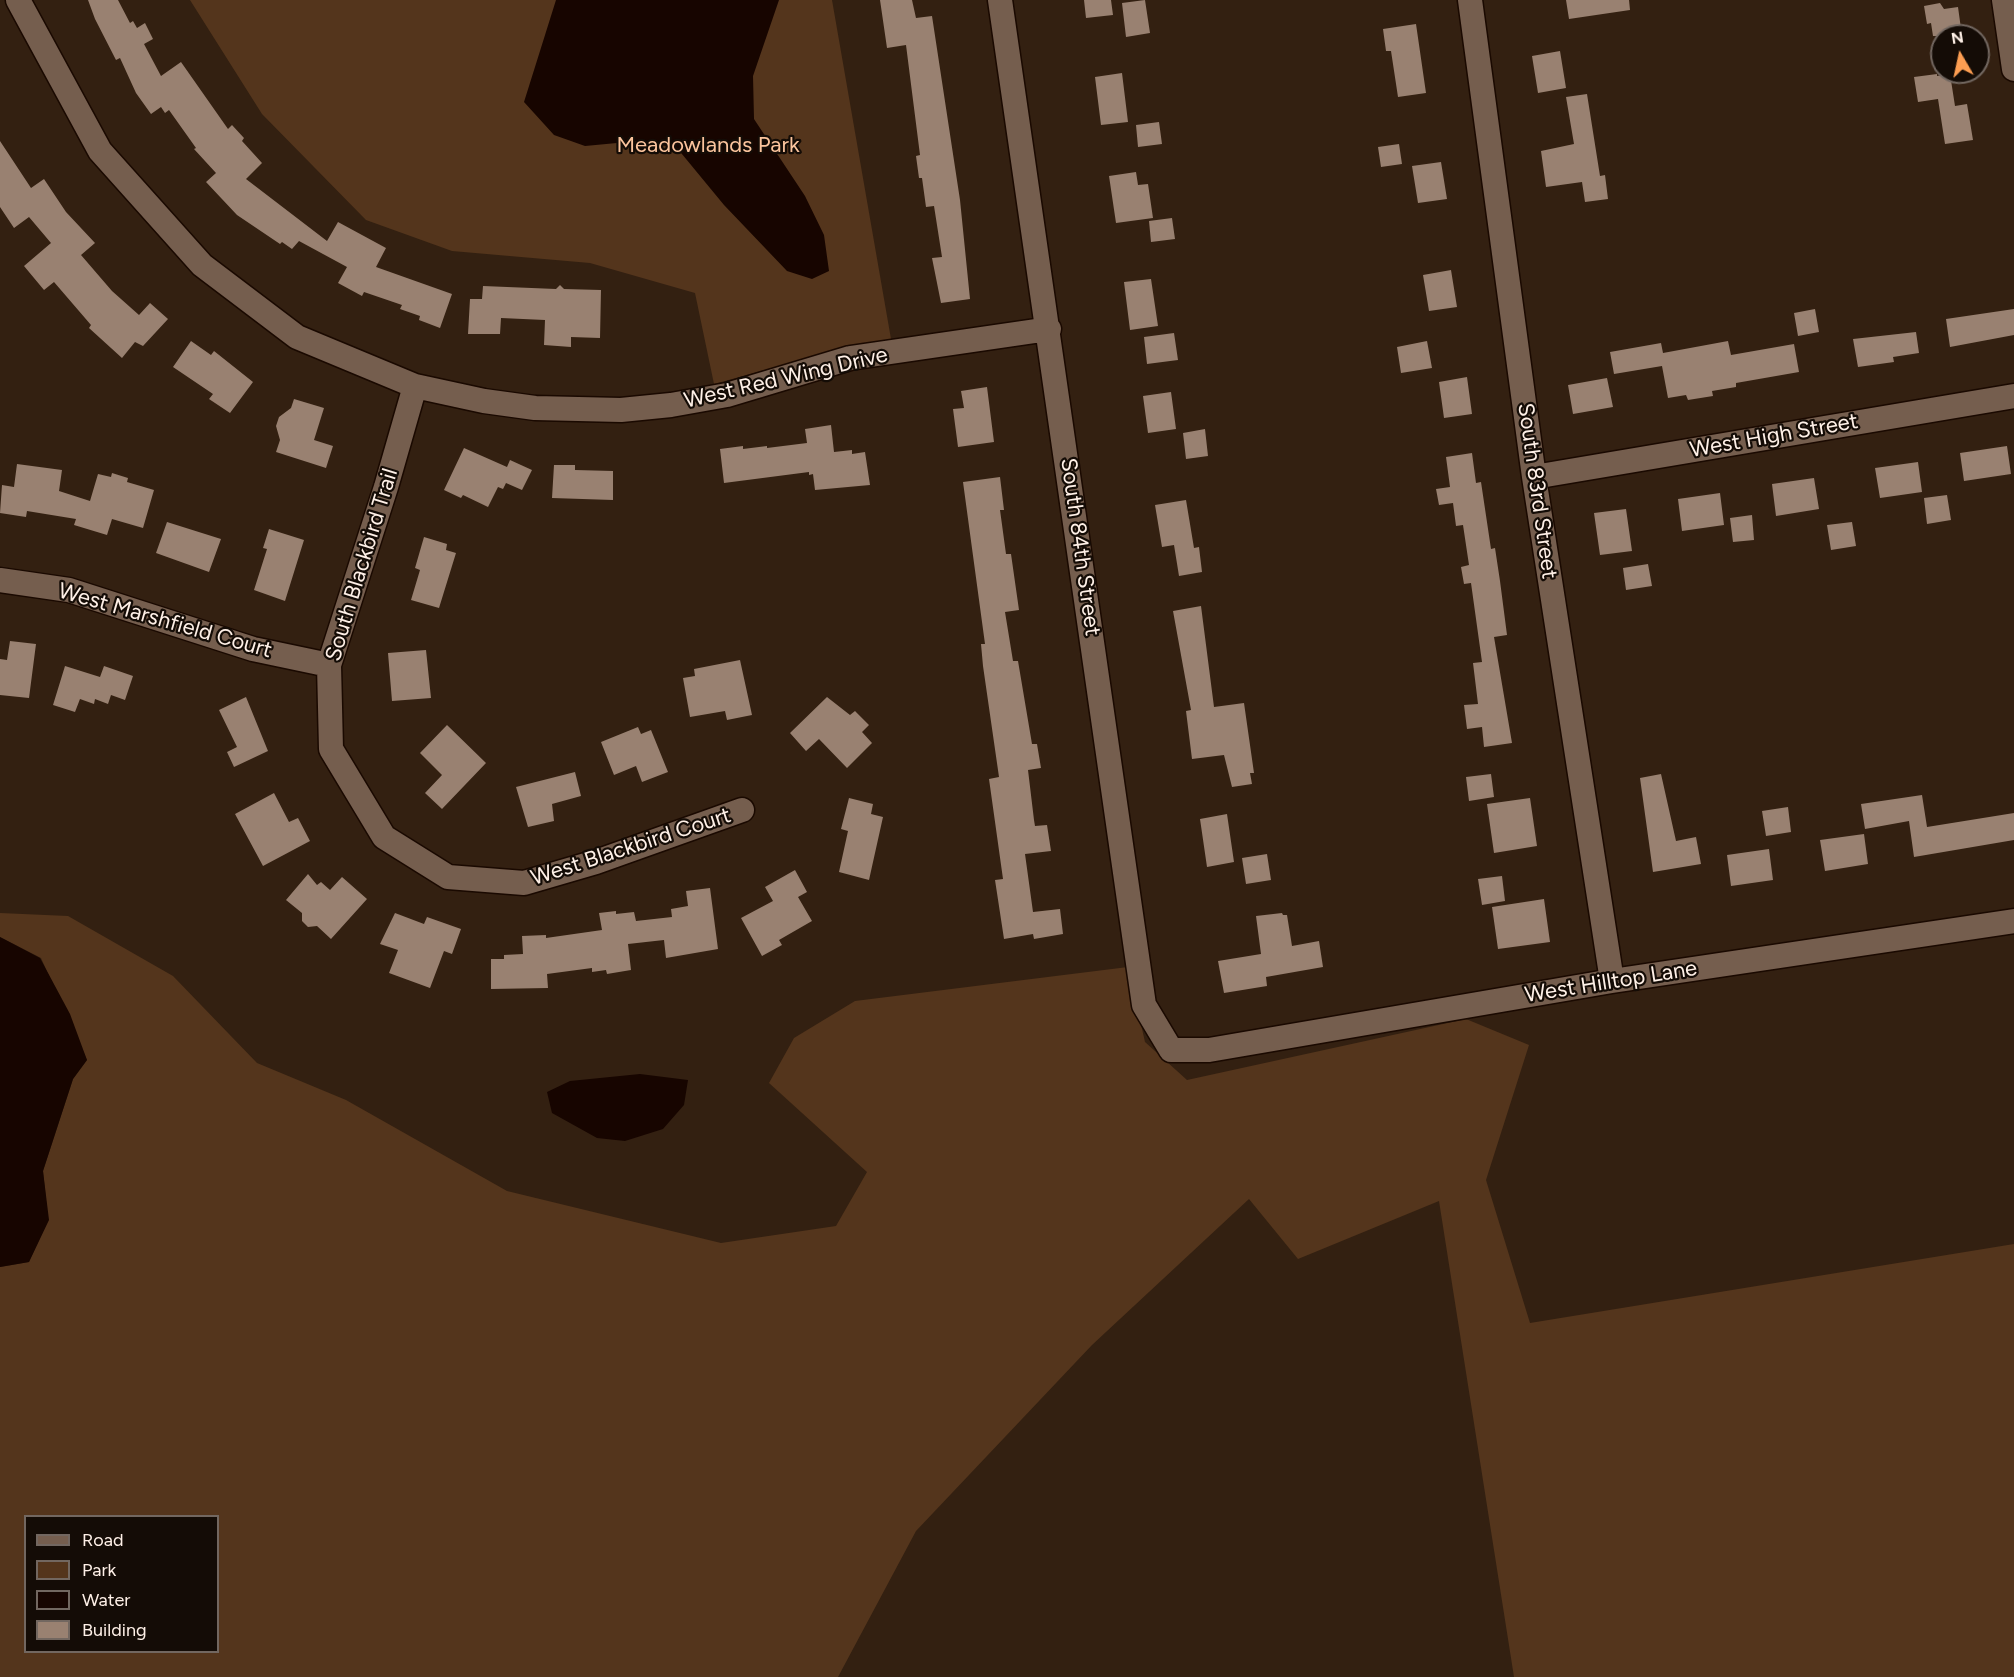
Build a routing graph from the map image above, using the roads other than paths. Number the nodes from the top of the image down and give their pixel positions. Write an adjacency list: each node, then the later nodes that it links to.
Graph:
1 (18, 0): 7 (street, West Red Wing Drive)
2 (1000, 0): 6 (street, South 84th Street)
3 (1470, 0): 9 (street, South 83rd Street)
4 (2004, 0): 5 (street)
5 (2014, 69)
6 (1049, 328): 7 (street, West Red Wing Drive); 16 (street, South 84th Street)
7 (415, 386): 11 (street, South Blackbird Trail)
8 (2014, 396): 9 (street, West High Street)
9 (1534, 477): 15 (street, South 83rd Street)
10 (0, 580): 11 (street, West Marshfield Court)
11 (329, 665): 13 (street, South Blackbird Trail)
12 (742, 810): 13 (street, West Blackbird Court)
13 (448, 877)
14 (2014, 921): 15 (street, West Hilltop Lane)
15 (1612, 981): 16 (street, West Hilltop Lane)
16 (1209, 1050)

